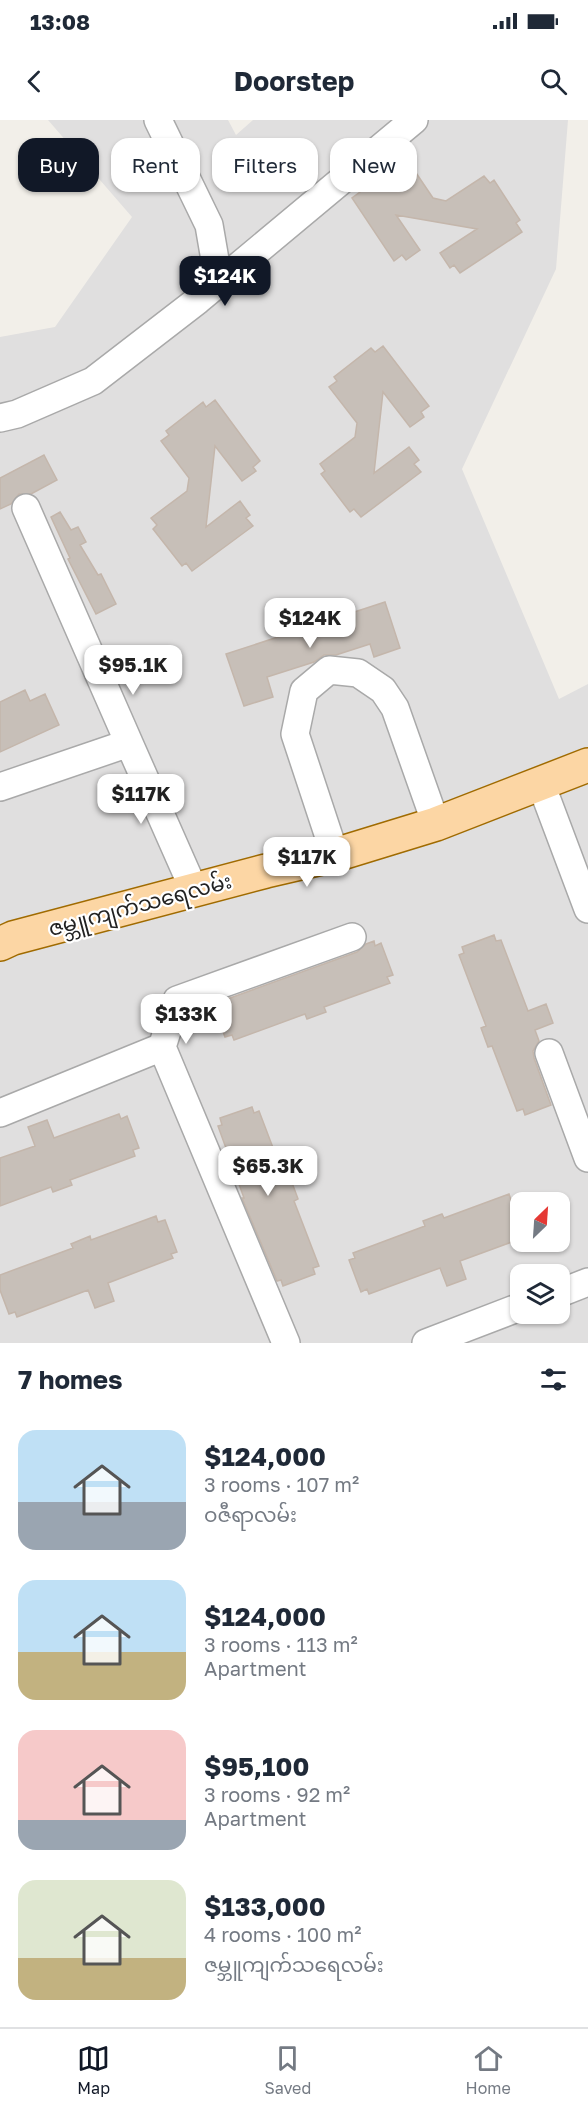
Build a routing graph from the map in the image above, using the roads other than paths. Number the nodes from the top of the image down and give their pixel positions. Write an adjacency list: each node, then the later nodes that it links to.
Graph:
1 (158, 120): 3 (street)
2 (414, 120): 3 (street)
3 (219, 282): 4 (street)
4 (0, 418)
5 (26, 508): 6 (street)
6 (129, 742): 9 (street); 12 (street)
7 (588, 765): 8 (main road, ဇမ္ဘူကျက်သရေလမ်း)
8 (541, 784): 10 (main road, ဇမ္ဘူကျက်သရေလမ်း); 13 (street)
9 (0, 787)
10 (436, 824): 11 (main road, ဇမ္ဘူကျက်သရေလမ်း); 11 (street)
11 (335, 855): 12 (main road, ဇမ္ဘူကျက်သရေလမ်း)
12 (194, 890): 15 (main road, ဇမ္ဘူကျက်သရေလမ်း)
13 (588, 909)
14 (352, 937): 16 (street)
15 (0, 944)
16 (162, 1047): 18 (street); 23 (street)
17 (549, 1053): 19 (street)
18 (0, 1113)
19 (588, 1158)
20 (588, 1282): 21 (street)
21 (570, 1289)
22 (510, 1311): 24 (street)
23 (286, 1343)
24 (426, 1343)

